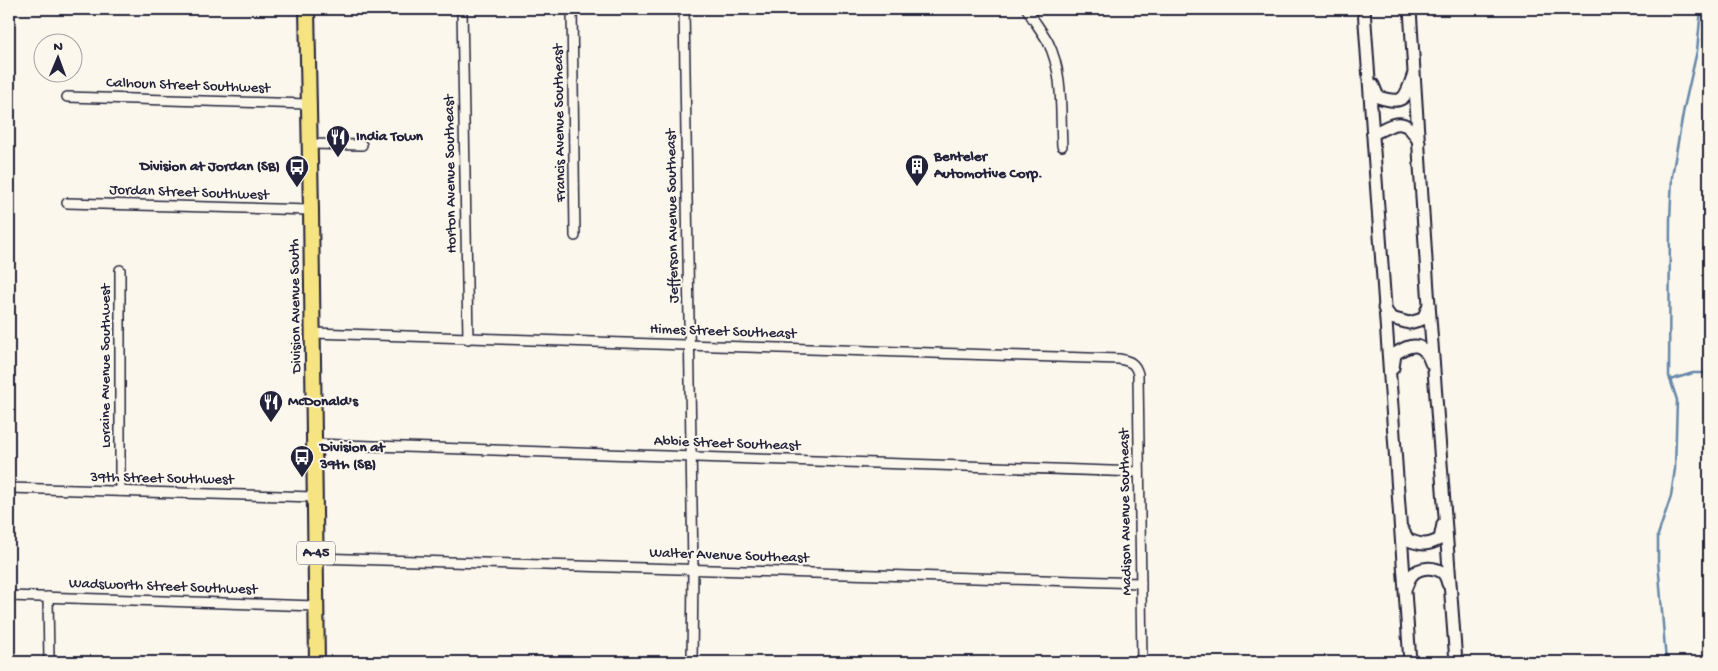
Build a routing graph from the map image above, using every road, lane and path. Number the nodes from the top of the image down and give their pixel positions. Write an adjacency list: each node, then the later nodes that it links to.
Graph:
1 (307, 9): 11 (main road, Division Avenue South / A-45)
2 (462, 9): 24 (street, Horton Avenue Southeast)
3 (572, 9): 19 (street, Francis Avenue Southeast)
4 (684, 9): 25 (street, Jefferson Avenue Southeast)
5 (1027, 9): 16 (street)
6 (1364, 9): 9 (street)
7 (1410, 9): 8 (street)
8 (1415, 70): 9 (street); 15 (street)
9 (1369, 76): 12 (street)
10 (67, 97): 11 (street, Calhoun Street Southwest)
11 (308, 104): 13 (main road, Division Avenue South / A-45)
12 (1373, 134): 15 (street); 22 (street)
13 (309, 144): 14 (street); 18 (main road, Division Avenue South / A-45)
14 (362, 144)
15 (1420, 144): 21 (street)
16 (1062, 146)
17 (66, 203): 18 (street, Jordan Street Southwest)
18 (311, 210): 23 (main road, Division Avenue South / A-45)
19 (576, 236)
20 (120, 270): 33 (street, Loraine Avenue Southwest)
21 (1429, 304): 22 (street); 27 (street)
22 (1384, 308): 28 (street)
23 (313, 333): 24 (street, Himes Street Southeast); 29 (main road, Division Avenue South / A-45)
24 (468, 339): 25 (street, Himes Street Southeast)
25 (689, 344): 26 (street, Himes Street Southeast); 30 (street, Jefferson Avenue Southeast)
26 (1132, 363): 31 (street, Madison Avenue Southeast)
27 (1436, 379): 28 (street); 35 (street)
28 (1390, 382): 36 (street)
29 (314, 444): 30 (street, Abbie Street Southeast); 34 (main road, Division Avenue South / A-45)
30 (690, 456): 31 (street, Abbie Street Southeast); 38 (street, Jefferson Avenue Southeast)
31 (1139, 472): 39 (street, Madison Avenue Southeast)
32 (9, 488): 33 (street, 39th Street Southwest)
33 (120, 492): 34 (street, 39th Street Southwest)
34 (314, 497): 37 (main road, Division Avenue South / A-45)
35 (1445, 516): 36 (street); 41 (street)
36 (1401, 527): 40 (street)
37 (316, 558): 38 (street, Walter Avenue Southeast); 44 (main road, Division Avenue South / A-45)
38 (693, 569): 39 (street, Walter Avenue Southeast); 47 (street, Jefferson Avenue Southeast)
39 (1141, 584): 48 (street, Madison Avenue Southeast)
40 (1406, 588): 41 (street); 49 (street)
41 (1450, 588): 50 (street)
42 (9, 596): 43 (street, Wadsworth Street Southwest)
43 (48, 597): 44 (street, Wadsworth Street Southwest); 45 (street)
44 (316, 606): 46 (main road, Division Avenue South / A-45)
45 (49, 662)
46 (316, 662)
47 (692, 662)
48 (1142, 662)
49 (1410, 662)
50 (1456, 662)

